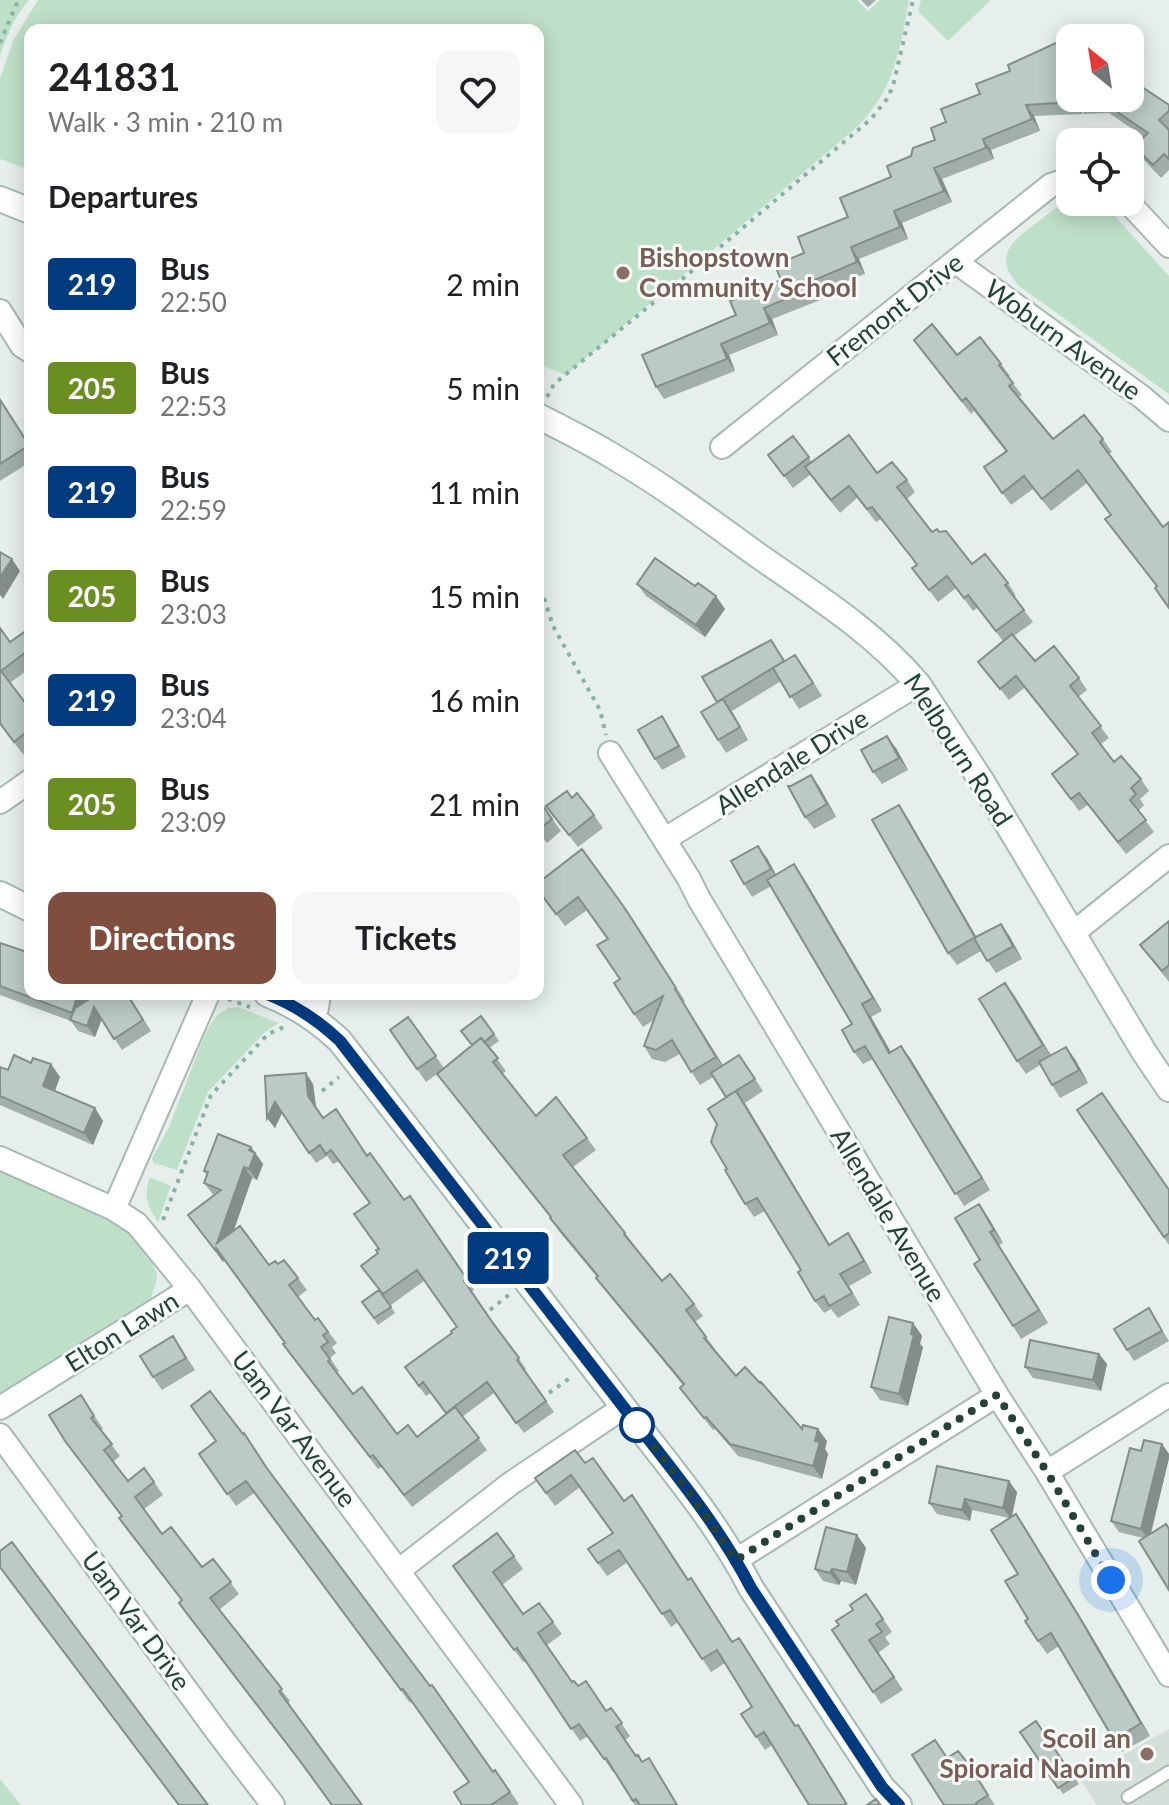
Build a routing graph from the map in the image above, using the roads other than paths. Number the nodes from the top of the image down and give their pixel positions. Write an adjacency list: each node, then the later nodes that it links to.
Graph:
1 (1056, 183): 6 (street, Fremont Drive)
2 (0, 199): 3 (street)
3 (24, 209)
4 (1141, 216): 5 (street)
5 (1169, 246)
6 (956, 262): 10 (street, Woburn Avenue); 11 (street, Fremont Drive)
7 (0, 311): 8 (street)
8 (24, 347)
9 (544, 412): 12 (street, Melbourn Road)
10 (1169, 420)
11 (722, 447)
12 (918, 684): 16 (street, Allendale Drive); 20 (street, Melbourn Road)
13 (610, 753): 16 (street, Allendale Avenue)
14 (24, 787): 15 (street)
15 (10, 802)
16 (665, 839): 28 (street, Allendale Avenue)
17 (1169, 856): 20 (street)
18 (0, 894): 19 (street)
19 (24, 906)
20 (1072, 934): 24 (street, Melbourn Road)
21 (205, 1000): 26 (street)
22 (282, 1000): 23 (street)
23 (307, 1012): 30 (street)
24 (1169, 1089)
25 (0, 1158): 26 (street, Elton Lawn)
26 (114, 1209): 27 (street, Elton Lawn)
27 (190, 1289): 31 (street, Elton Lawn); 35 (street, Uam Var Avenue)
28 (997, 1395): 33 (street, Allendale Avenue); 34 (street)
29 (1169, 1395): 33 (street)
30 (624, 1407): 34 (street); 35 (street)
31 (0, 1408)
32 (0, 1435): 39 (street, Uam Var Drive)
33 (1047, 1472): 36 (street, Allendale Avenue)
34 (736, 1560): 41 (street)
35 (398, 1571): 40 (street, Uam Var Avenue)
36 (1169, 1675)
37 (1169, 1772): 38 (lane)
38 (1128, 1797)
39 (273, 1805)
40 (571, 1805)
41 (899, 1805)

